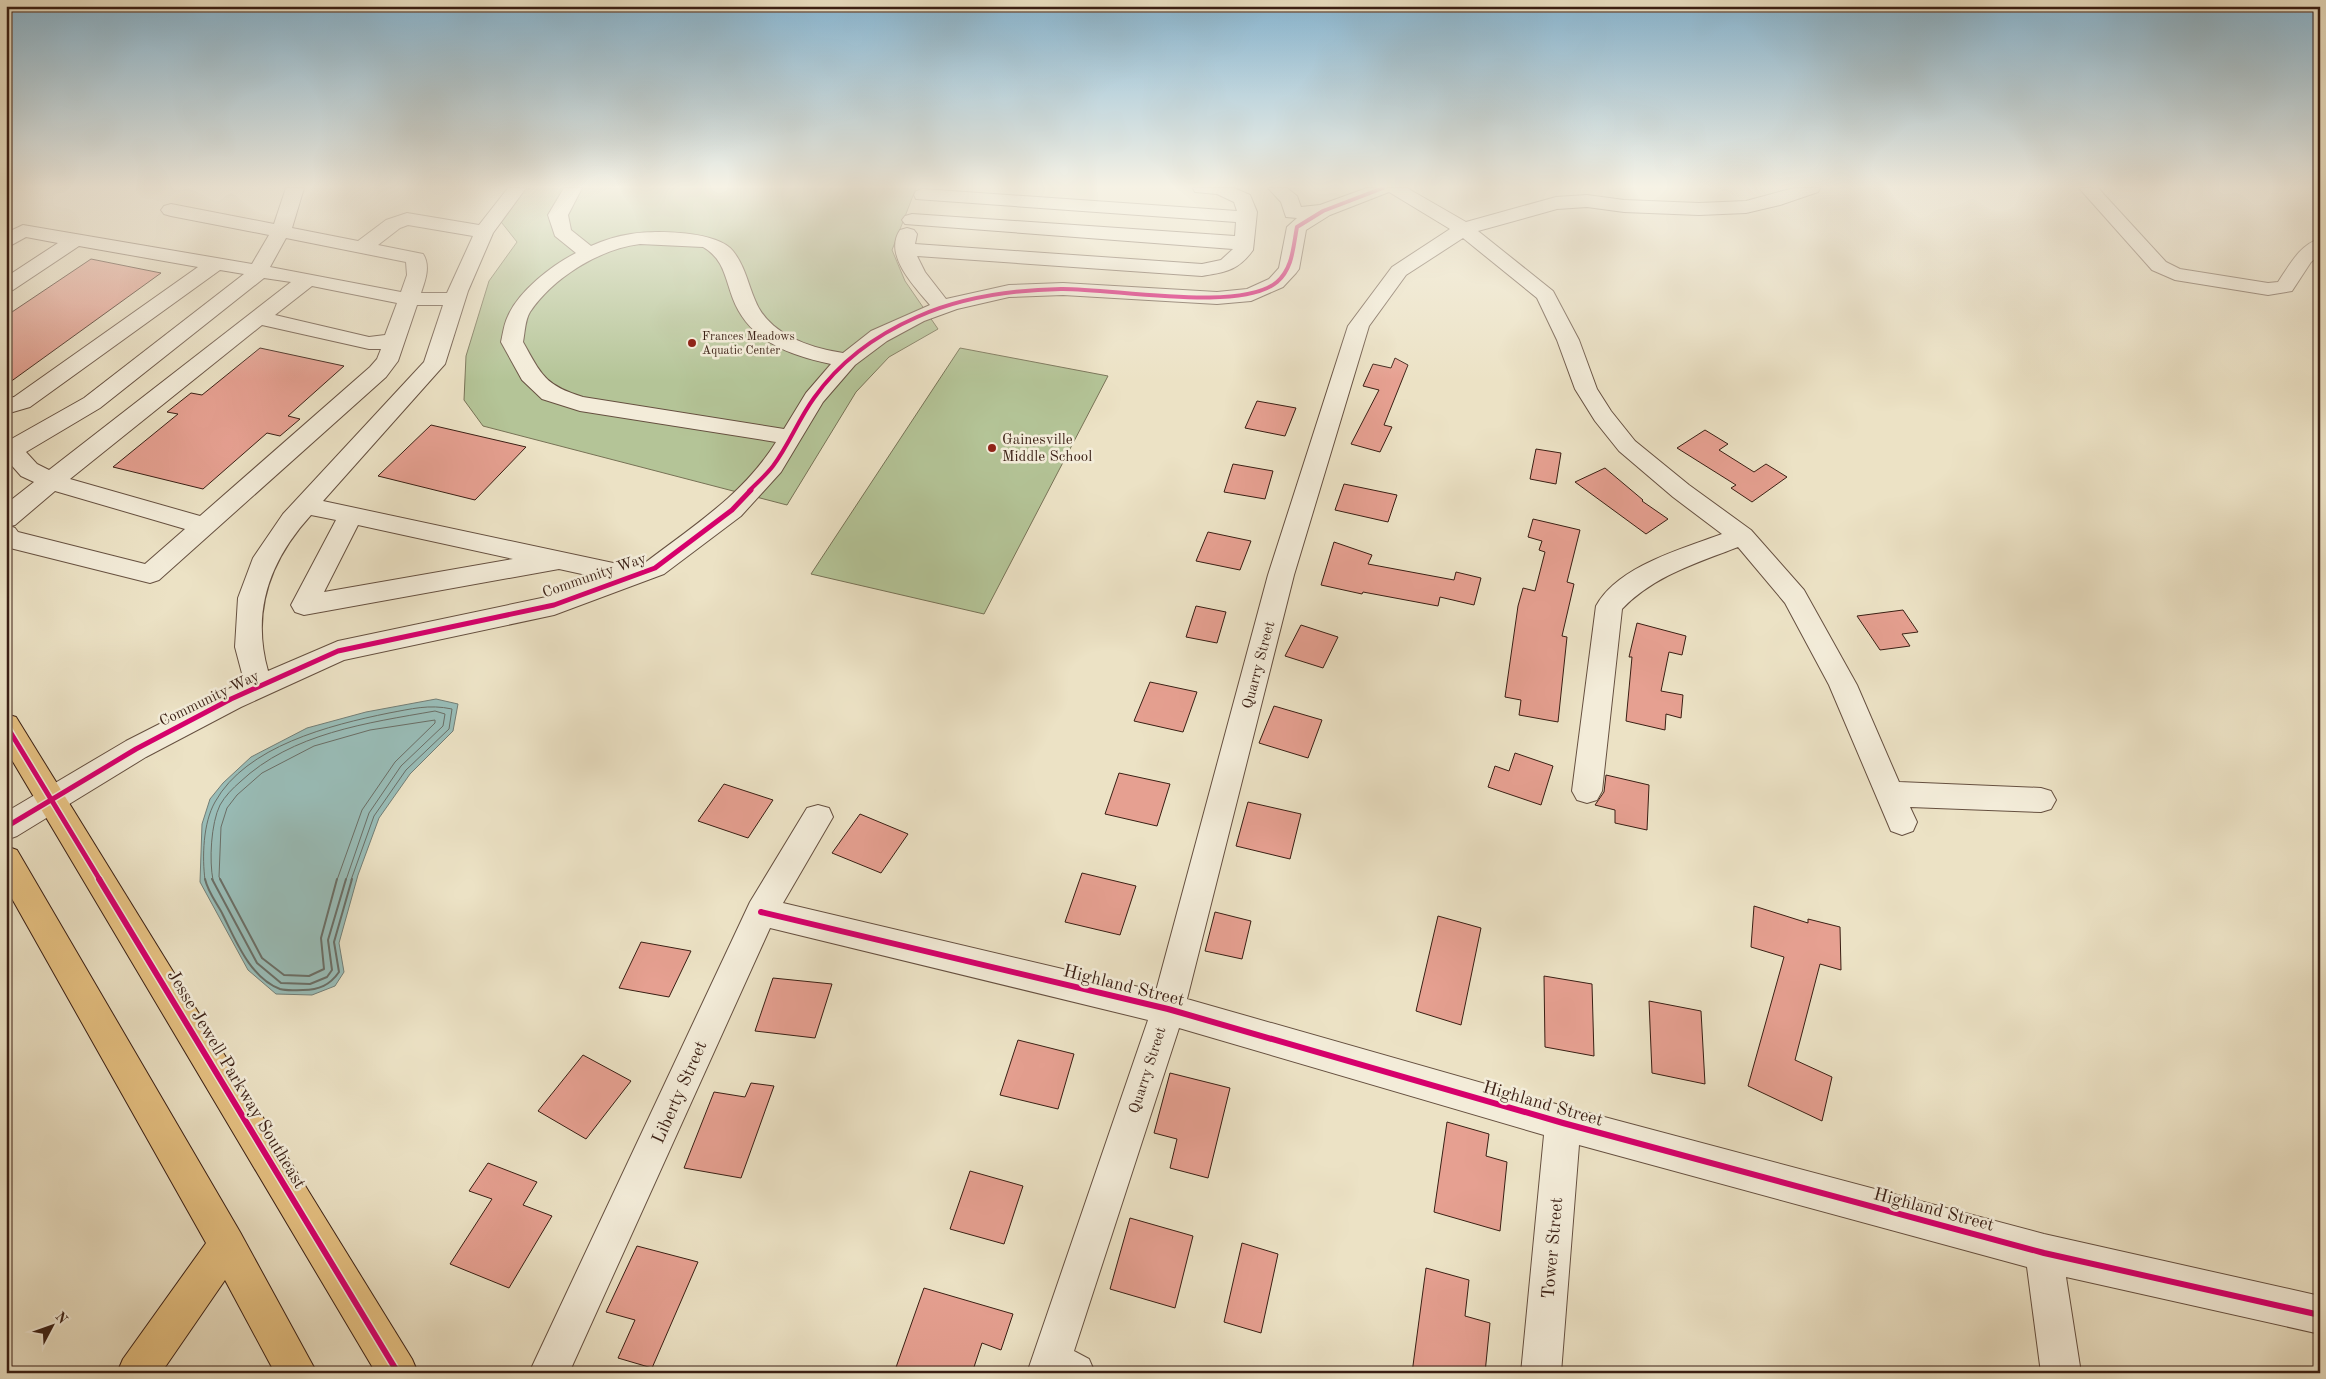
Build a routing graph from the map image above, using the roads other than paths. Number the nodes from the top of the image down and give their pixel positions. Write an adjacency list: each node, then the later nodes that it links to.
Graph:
1 (56, 252): 20 (street)
2 (147, 252): 17 (street)
3 (269, 252): 18 (street)
4 (388, 252): 21 (street)
5 (475, 252): 22 (street)
6 (593, 252): 16 (street)
7 (723, 252): 26 (street)
8 (907, 252): 23 (street)
9 (953, 252): 10 (street)
10 (1241, 252)
11 (1292, 252): 23 (street, Community Way)
12 (1427, 252): 50 (street, Quarry Street)
13 (1494, 252): 36 (street)
14 (2147, 252): 15 (street)
15 (2311, 252)
16 (589, 254): 28 (street)
17 (215, 264): 18 (street); 27 (street)
18 (258, 271): 19 (street); 29 (street)
19 (308, 279): 21 (street); 24 (street)
20 (6, 286)
21 (407, 299): 22 (street); 25 (street)
22 (455, 299): 31 (street)
23 (942, 307): 26 (street, Community Way)
24 (258, 318): 25 (street); 30 (street)
25 (394, 342): 34 (street)
26 (846, 360): 28 (street, Community Way)
27 (6, 407)
28 (789, 437): 38 (street, Community Way)
29 (8, 450): 30 (street)
30 (50, 481): 33 (street); 34 (street)
31 (306, 505): 32 (street); 39 (street)
32 (351, 515): 37 (street); 37 (street)
33 (6, 519)
34 (204, 526): 35 (street)
35 (6, 534)
36 (1742, 536): 41 (street); 42 (street)
37 (558, 560): 38 (street)
38 (632, 576): 39 (street, Community Way)
39 (259, 686): 43 (street, Community Way)
40 (6, 725): 43 (main road, Jesse Jewell Parkway Southeast)
41 (1587, 791)
42 (1890, 794): 44 (street); 46 (street)
43 (52, 800): 47 (street, Community Way); 58 (main road, Jesse Jewell Parkway Southeast)
44 (2041, 800)
45 (818, 817): 49 (street, Liberty Street)
46 (1902, 822)
47 (6, 827)
48 (6, 859): 52 (main road)
49 (761, 912): 50 (street, Highland Street); 59 (street, Liberty Street)
50 (1168, 1009): 51 (street, Highland Street); 55 (street, Quarry Street)
51 (1563, 1123): 53 (street, Highland Street); 60 (street, Tower Street)
52 (226, 1245): 56 (main road); 57 (main road)
53 (2044, 1253): 54 (street, Highland Street); 61 (street)
54 (2320, 1315)
55 (1058, 1369)
56 (137, 1373)
57 (297, 1373)
58 (398, 1373)
59 (549, 1373)
60 (1541, 1373)
61 (2061, 1373)

